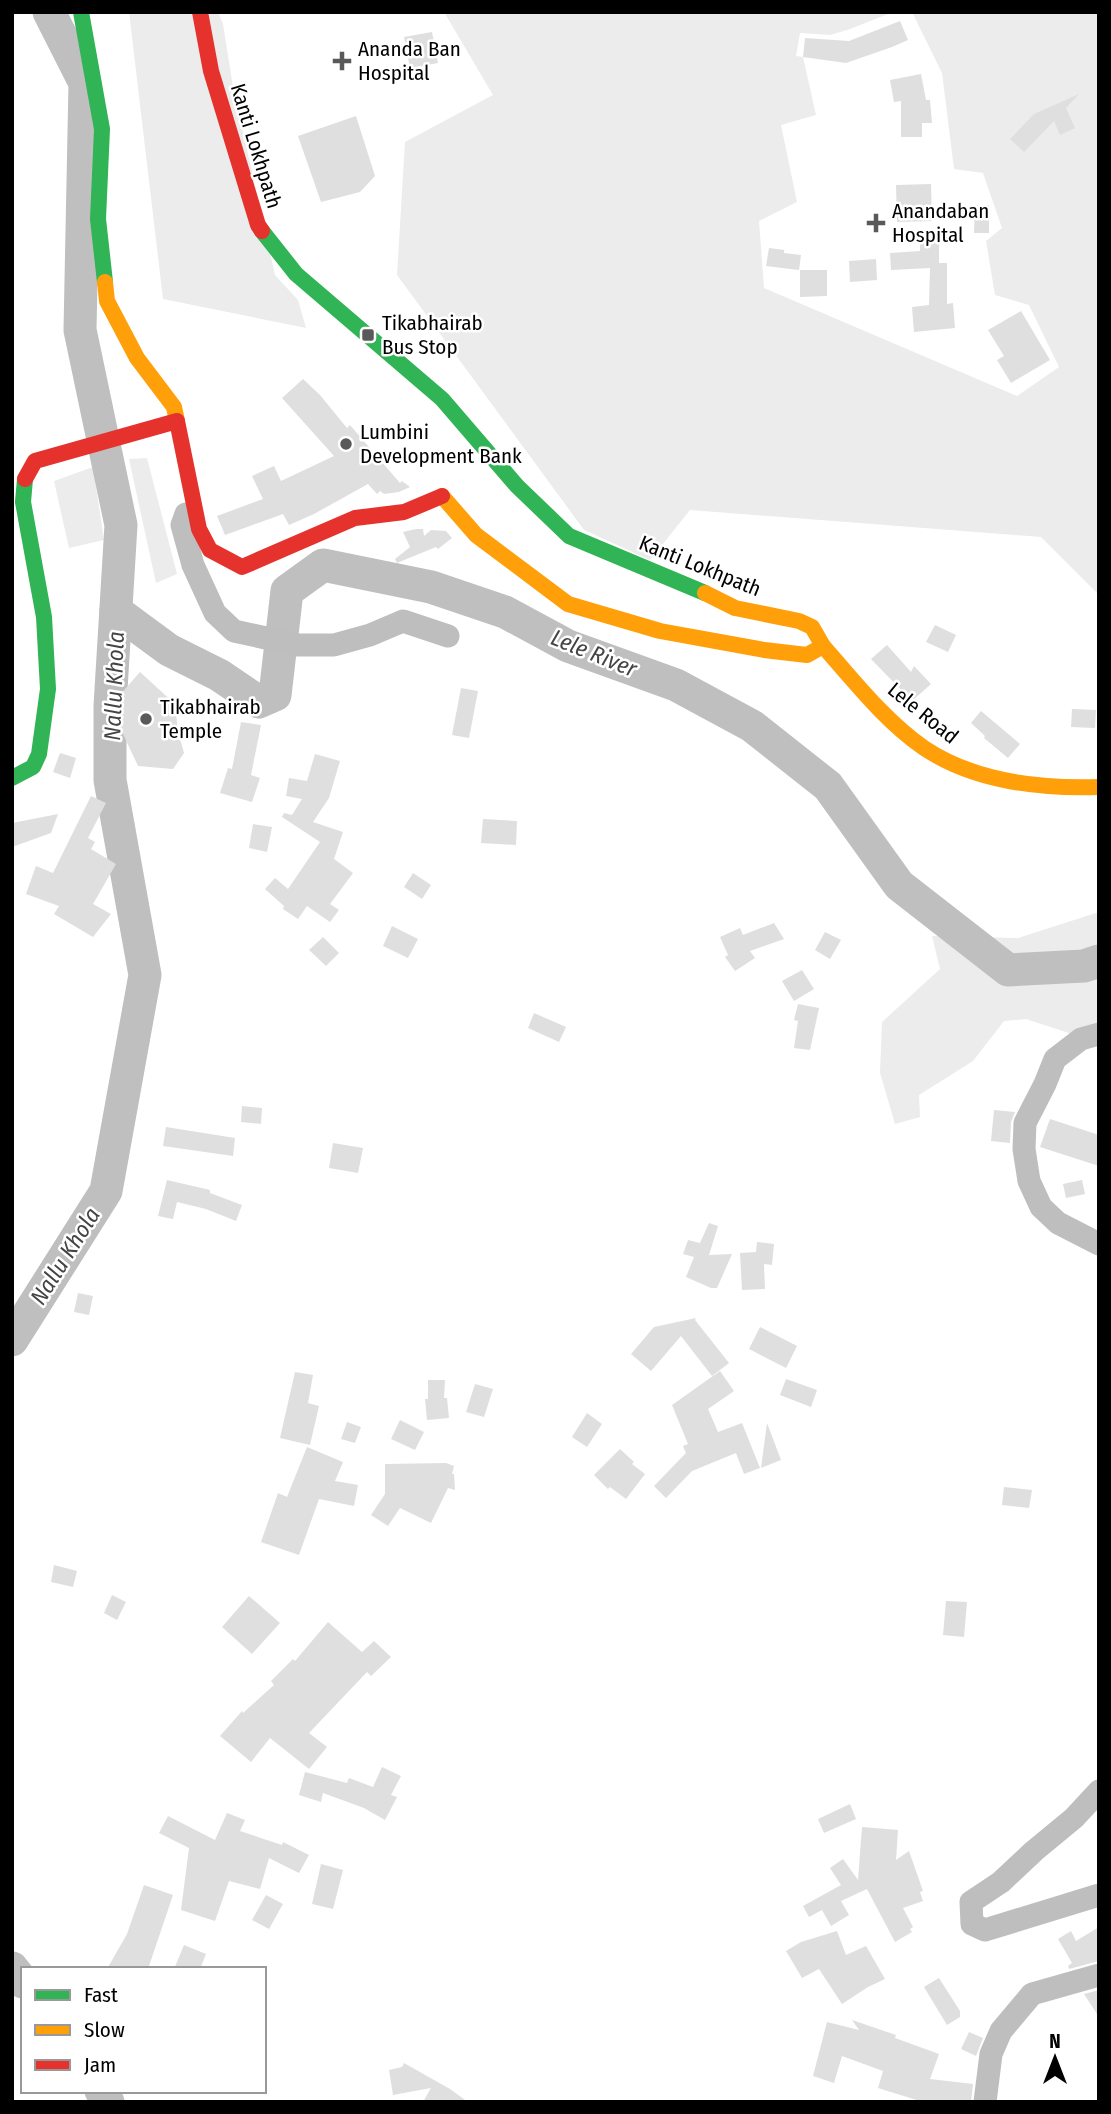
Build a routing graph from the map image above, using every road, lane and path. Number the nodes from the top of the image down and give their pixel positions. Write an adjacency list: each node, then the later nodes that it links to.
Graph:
1 (80, 12): 3 (main road)
2 (200, 12): 6 (main road, Kanti Lokhpath)
3 (177, 421): 4 (main road); 7 (main road)
4 (193, 491): 5 (street); 6 (main road)
5 (448, 636)
6 (823, 646): 8 (main road, Lele Road)
7 (12, 778)
8 (1099, 787)
9 (1099, 1034): 10 (street)
10 (1099, 1244)
11 (1099, 1791): 12 (street)
12 (1099, 1895)
13 (1099, 1975): 14 (street)
14 (985, 2102)

